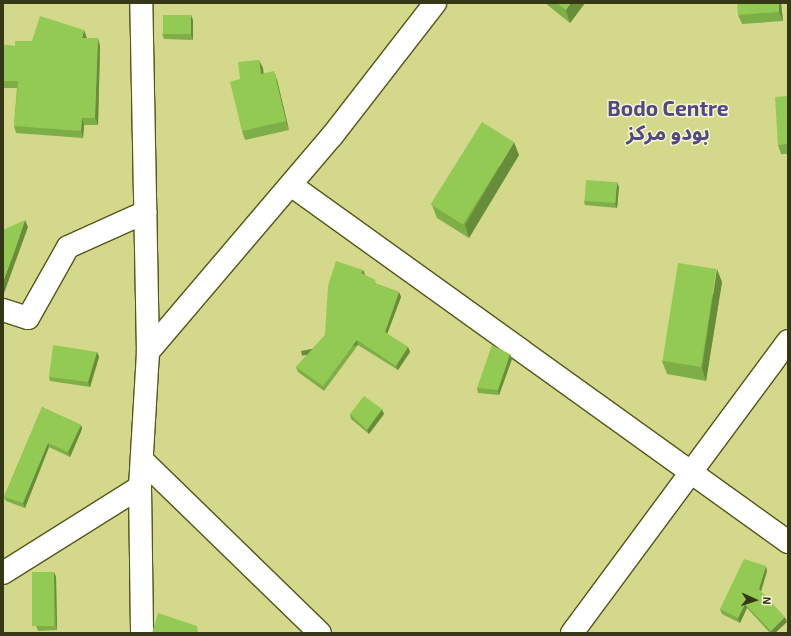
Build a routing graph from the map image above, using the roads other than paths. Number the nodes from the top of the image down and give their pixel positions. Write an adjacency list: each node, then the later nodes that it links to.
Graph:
1 (141, 3): 4 (street)
2 (435, 3): 3 (street)
3 (291, 185): 7 (street); 9 (street)
4 (146, 212): 5 (street); 7 (street)
5 (3, 310)
6 (788, 341): 9 (street)
7 (148, 352): 8 (street)
8 (142, 460): 10 (street); 14 (street)
9 (688, 471): 11 (street); 15 (street)
10 (140, 487): 12 (street); 13 (street)
11 (788, 542)
12 (3, 573)
13 (142, 633)
14 (320, 633)
15 (572, 633)

